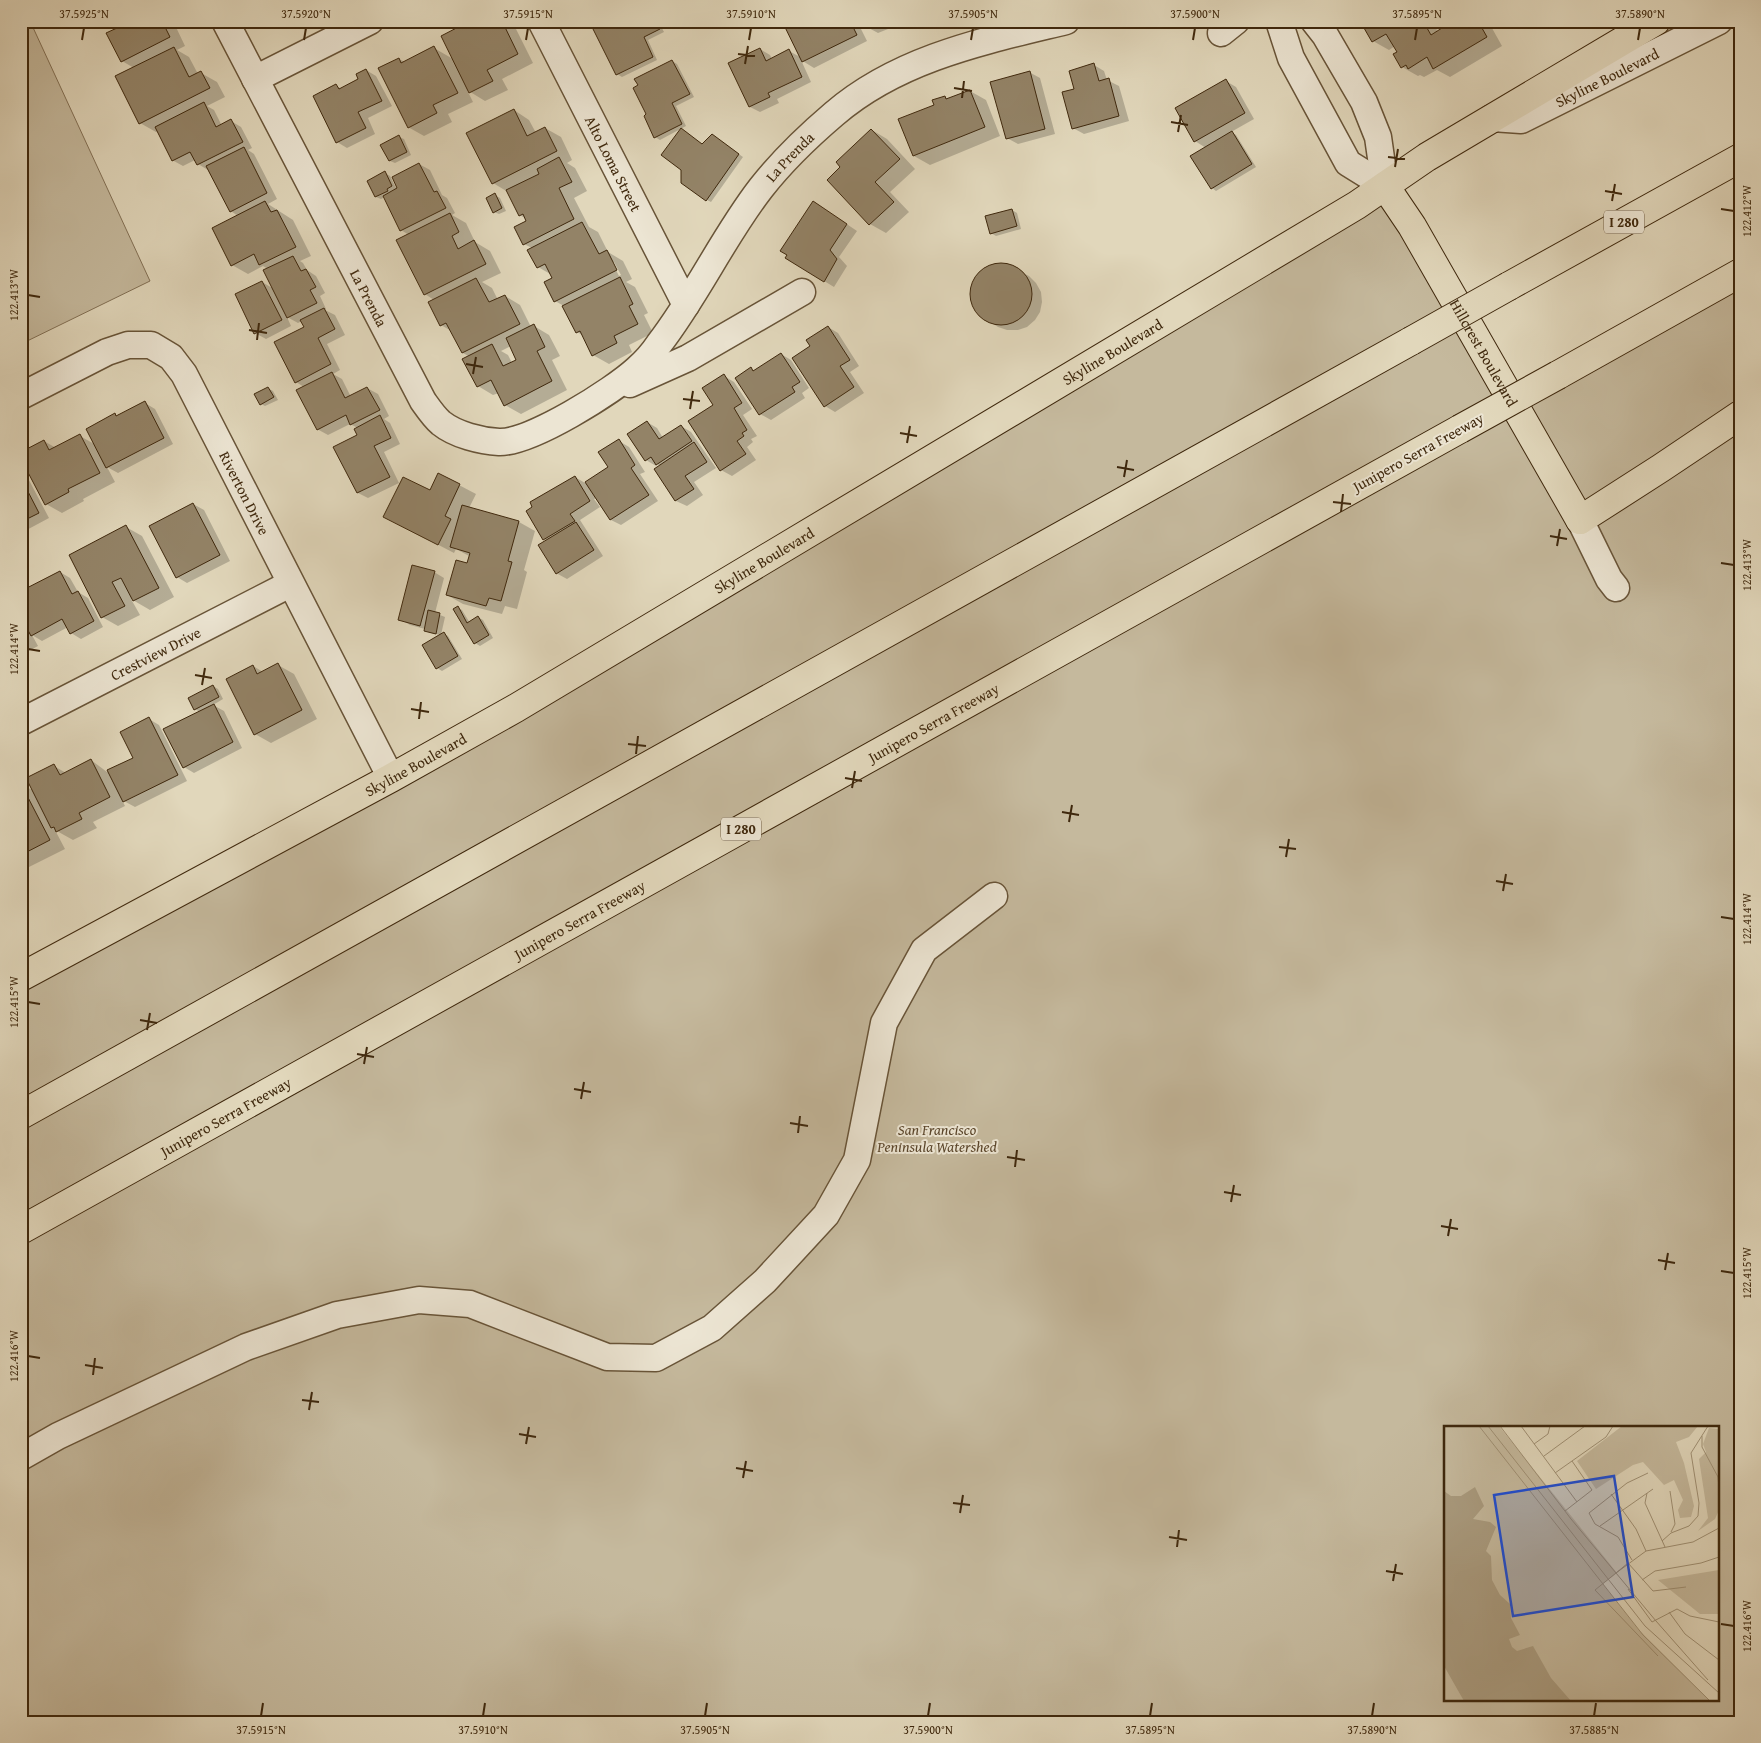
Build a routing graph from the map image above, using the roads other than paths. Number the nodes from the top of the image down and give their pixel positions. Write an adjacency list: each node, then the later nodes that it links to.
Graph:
1 (225, 21): 9 (street, La Prenda)
2 (370, 21): 9 (street)
3 (541, 21): 15 (street, Alto Loma Street)
4 (1066, 21): 15 (street, La Prenda)
5 (1278, 21): 12 (street, Hillcrest Boulevard)
6 (1314, 21): 12 (street, Hillcrest Boulevard)
7 (1656, 21): 10 (main road, Skyline Boulevard)
8 (1719, 21): 10 (street, Skyline Boulevard)
9 (255, 79): 17 (street, La Prenda)
10 (1492, 118): 12 (main road, Skyline Boulevard)
11 (1740, 158): 26 (main road, I 280, bridge)
12 (1385, 186): 19 (main road, Hillcrest Boulevard); 23 (main road, Skyline Boulevard)
13 (1740, 273): 27 (main road, Junipero Serra Freeway / I 280, bridge)
14 (802, 292): 17 (street, La Prenda)
15 (686, 305): 17 (street, La Prenda)
16 (21, 396): 20 (street, Riverton Drive)
17 (595, 400)
18 (1740, 415): 19 (main road)
19 (1580, 520): 21 (street)
20 (290, 584): 22 (street, Crestview Drive); 23 (street, Riverton Drive)
21 (1616, 588)
22 (21, 722)
23 (391, 778): 25 (main road, Skyline Boulevard)
24 (994, 896): 28 (street)
25 (21, 976)
26 (21, 1115)
27 (21, 1230)
28 (21, 1457)

